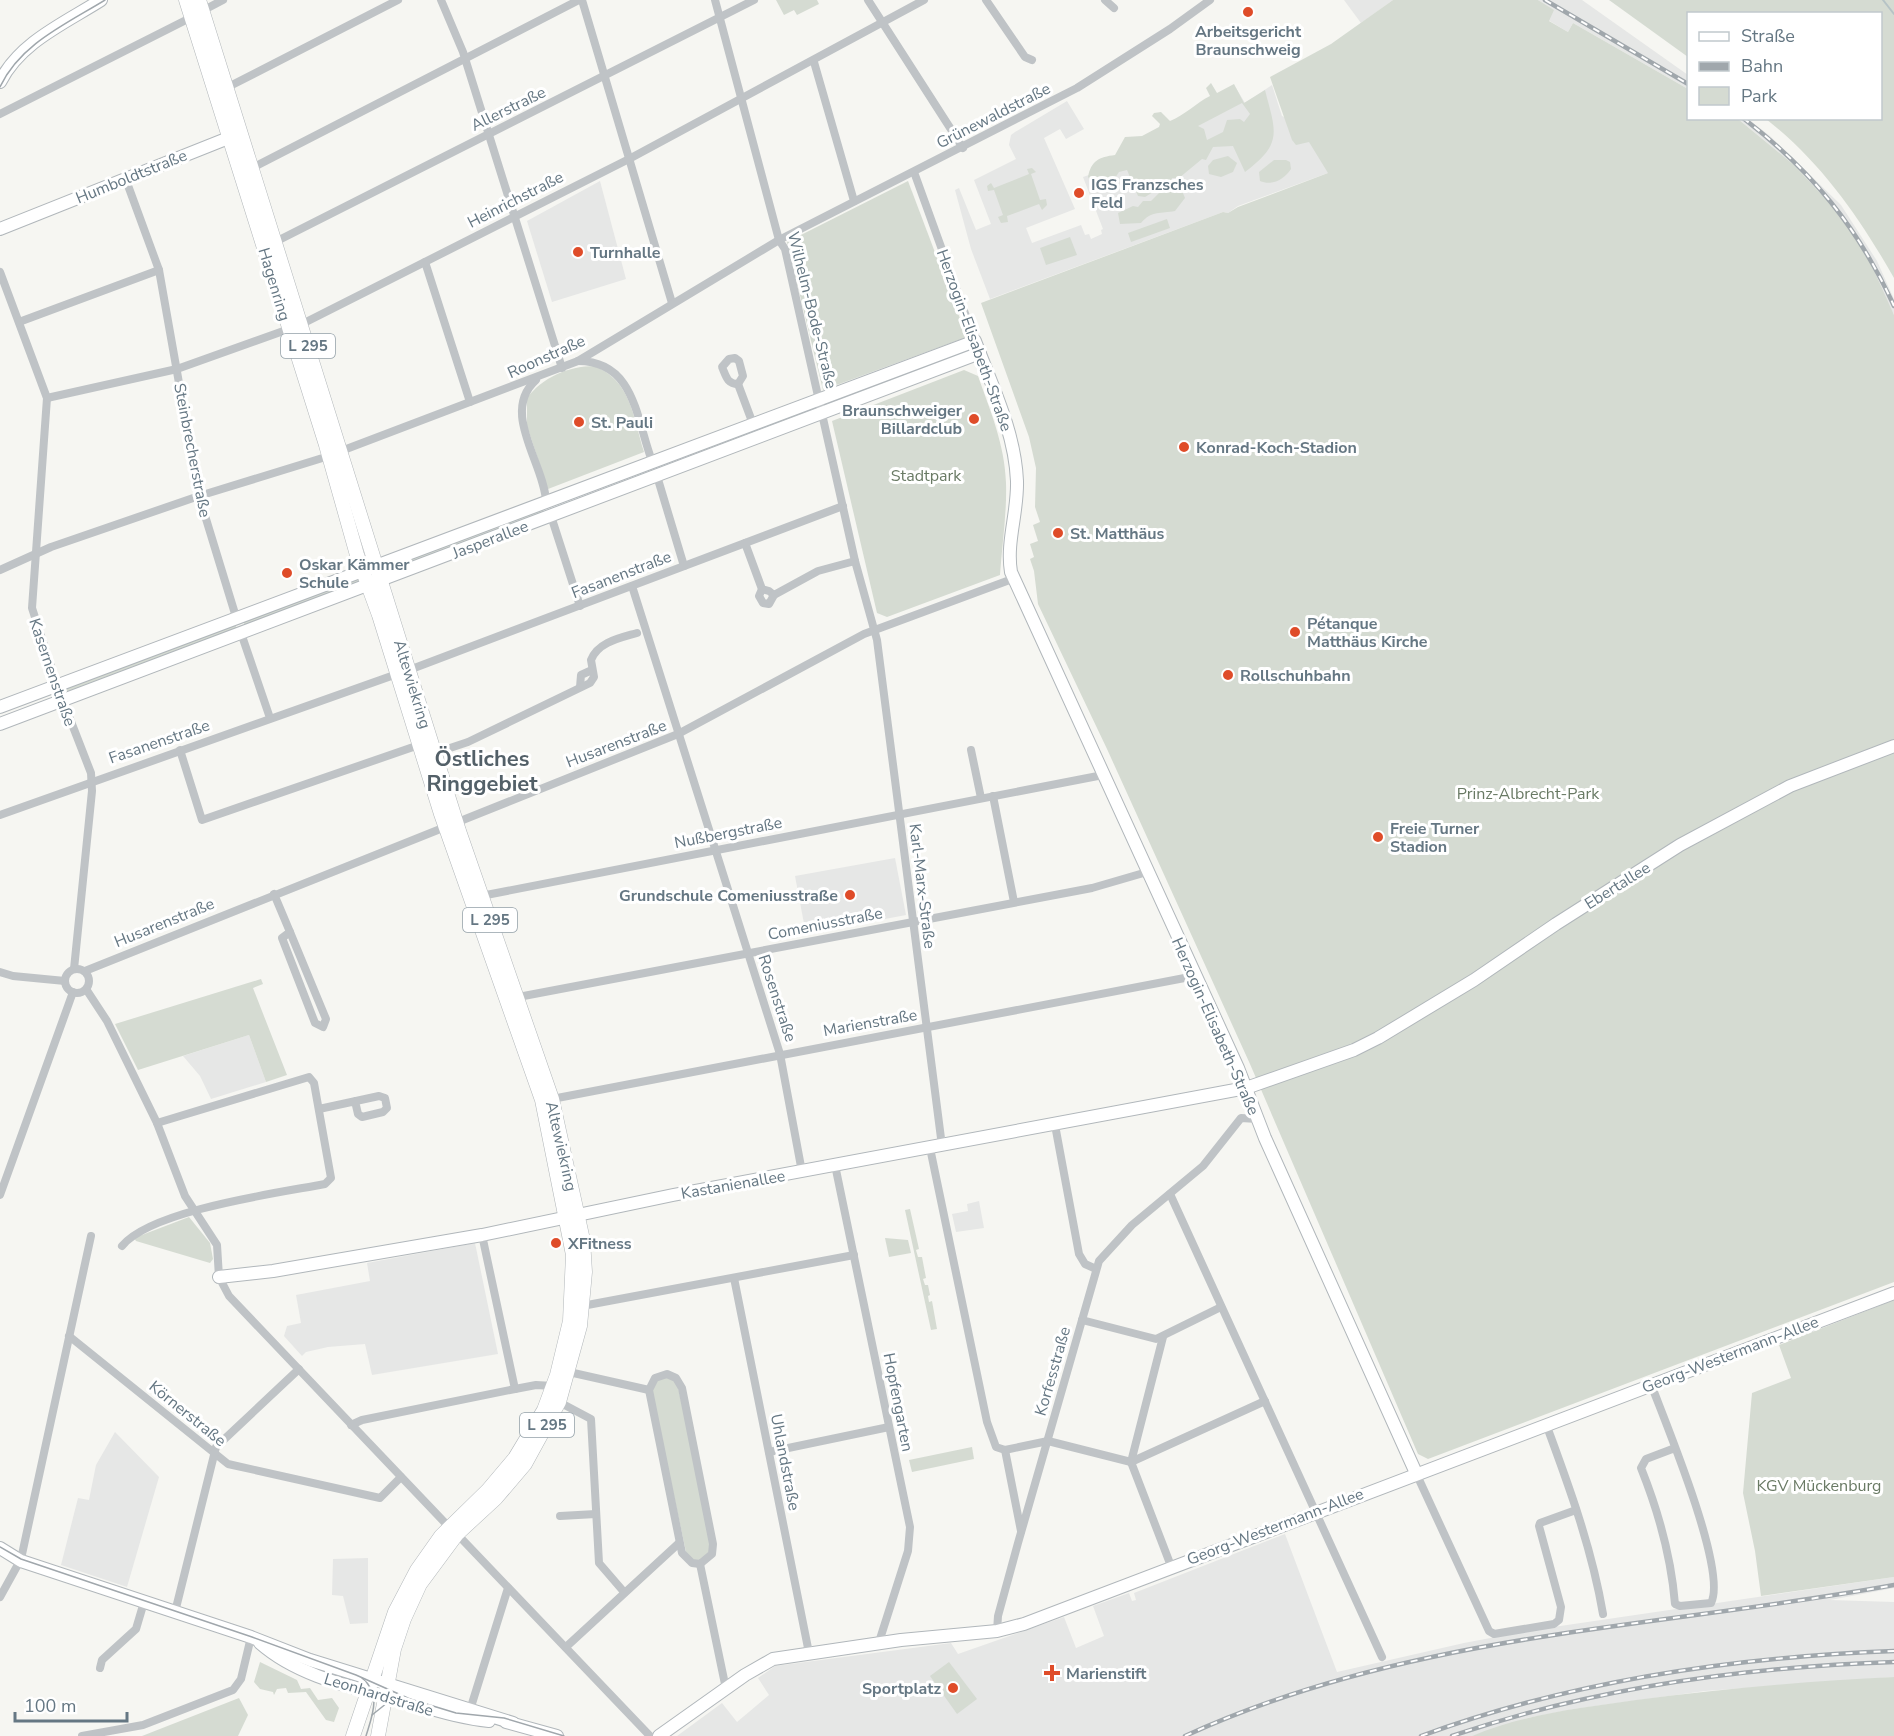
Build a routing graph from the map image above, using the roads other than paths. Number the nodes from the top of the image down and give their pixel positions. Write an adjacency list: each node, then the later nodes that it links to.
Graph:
1 (101, 0): 22 (street)
2 (186, 0): 15 (main road, Hagenring / L 295)
3 (224, 0): 15 (street)
4 (398, 0): 23 (street)
5 (441, 0): 18 (street)
6 (580, 0): 18 (street); 21 (street)
7 (715, 0): 16 (street, Wilhelm-Bode-Straße)
8 (754, 0): 16 (street, Allerstraße)
9 (868, 0): 17 (street)
10 (924, 0): 17 (street, Heinrichstraße)
11 (986, 0): 19 (street)
12 (1105, 0): 14 (street)
13 (1210, 0): 28 (street, Grünewaldstraße)
14 (1114, 8)
15 (198, 9): 23 (main road, Hagenring / L 295); 25 (street); 26 (main road, Hagenring / L 295)
16 (720, 17): 21 (street, Allerstraße); 24 (street, Wilhelm-Bode-Straße)
17 (883, 23): 20 (street, Heinrichstraße); 28 (street)
18 (464, 58): 27 (street); 30 (street)
19 (1032, 60)
20 (814, 62): 24 (street, Heinrichstraße); 33 (street)
21 (606, 76): 27 (street, Allerstraße); 29 (street)
22 (0, 82)
23 (226, 88): 26 (main road, Hagenring / L 295)
24 (742, 100): 29 (street, Heinrichstraße); 38 (street, Wilhelm-Bode-Straße)
25 (0, 114)
26 (235, 135): 30 (main road, Hagenring / L 295); 32 (street, Humboldtstraße); 45 (main road, Hagenring / L 295)
27 (489, 135): 34 (street); 39 (street, Allerstraße)
28 (963, 148): 31 (street, Grünewaldstraße)
29 (629, 159): 34 (street, Heinrichstraße); 43 (street)
30 (252, 168): 39 (main road, Hagenring / L 295)
31 (914, 172): 33 (street, Grünewaldstraße); 46 (street, Herzogin-Elisabeth-Straße)
32 (126, 180): 35 (street, Humboldtstraße); 41 (street, Steinbrecherstraße)
33 (854, 201): 38 (street, Grünewaldstraße)
34 (514, 216): 40 (street, Heinrichstraße); 48 (street)
35 (21, 219): 36 (street, Humboldtstraße); 37 (street, Humboldtstraße)
36 (0, 220)
37 (0, 229)
38 (779, 240): 43 (street, Roonstraße); 53 (street, Wilhelm-Bode-Straße)
39 (275, 242): 45 (main road, Hagenring / L 295)
40 (425, 262): 45 (street, Heinrichstraße); 54 (street)
41 (159, 270): 44 (street); 49 (street, Steinbrecherstraße)
42 (0, 272): 44 (street, Kasernenstraße)
43 (672, 303): 47 (street, Roonstraße)
44 (19, 322): 52 (street, Kasernenstraße)
45 (295, 327): 49 (street, Heinrichstraße); 57 (main road, Hagenring / L 295)
46 (978, 347): 53 (street, Jasperallee); 55 (street, Jasperallee); 71 (street, Herzogin-Elisabeth-Straße)
47 (578, 361): 48 (street, Roonstraße); 58 (street)
48 (562, 368): 50 (street, Roonstraße)
49 (177, 369): 52 (street, Heinrichstraße); 60 (street, Steinbrecherstraße)
50 (541, 376): 54 (street, Roonstraße); 61 (street)
51 (738, 384): 56 (street)
52 (47, 398): 65 (street, Kasernenstraße)
53 (820, 399): 55 (street, Wilhelm-Bode-Straße); 56 (street, Jasperallee)
54 (470, 402): 57 (street, Roonstraße)
55 (823, 413): 59 (street, Jasperallee); 62 (street, Wilhelm-Bode-Straße)
56 (753, 424): 58 (street, Jasperallee)
57 (335, 453): 60 (street, Roonstraße); 67 (main road, Hagenring / L 295); 69 (main road, Hagenring / L 295)
58 (652, 462): 59 (street); 61 (street, Jasperallee)
59 (657, 476): 63 (street, Jasperallee); 68 (street)
60 (199, 496): 65 (street, Roonstraße); 75 (street, Steinbrecherstraße)
61 (546, 501): 63 (street); 67 (street, Jasperallee)
62 (843, 506): 64 (street, Fasanenstraße); 66 (street, Wilhelm-Bode-Straße)
63 (551, 516): 72 (street, Jasperallee); 74 (street)
64 (745, 543): 66 (street); 68 (street, Fasanenstraße)
65 (37, 554): 70 (street, Roonstraße); 80 (street, Kasernenstraße)
66 (855, 561): 76 (street, Wilhelm-Bode-Straße)
67 (376, 564): 69 (street, Jasperallee); 72 (main road, Altewiekring / L 295)
68 (684, 566): 73 (street, Fasanenstraße)
69 (362, 569): 72 (main road, Altewiekring / L 295); 75 (street, Jasperallee)
70 (0, 570)
71 (1015, 578): 76 (street, Husarenstraße); 91 (street, Herzogin-Elisabeth-Straße)
72 (375, 583): 77 (street, Jasperallee); 79 (main road, Altewiekring / L 295)
73 (632, 586): 74 (street, Fasanenstraße); 85 (street, Rosenstraße)
74 (580, 606): 79 (street, Fasanenstraße)
75 (236, 617): 77 (street, Steinbrecherstraße); 80 (street, Jasperallee)
76 (874, 630): 85 (street, Husarenstraße); 95 (street, Karl-Marx-Straße)
77 (241, 633): 81 (street, Jasperallee); 83 (street, Steinbrecherstraße)
78 (637, 633): 90 (street)
79 (403, 672): 83 (street, Fasanenstraße); 86 (main road, Altewiekring / L 295); 90 (main road, Altewiekring / L 295)
80 (57, 685): 81 (street, Kasernenstraße); 82 (street, Jasperallee)
81 (63, 701): 84 (street, Jasperallee); 92 (street, Kasernenstraße)
82 (0, 707)
83 (270, 718): 88 (street, Fasanenstraße)
84 (0, 724)
85 (678, 734): 97 (street, Husarenstraße); 98 (street, Rosenstraße)
86 (420, 745): 88 (street); 97 (main road, Altewiekring / L 295)
87 (1894, 746): 116 (street, Ebertallee)
88 (180, 750): 92 (street, Fasanenstraße)
89 (971, 750): 94 (street)
90 (435, 753): 97 (main road, Altewiekring / L 295)
91 (1103, 775): 93 (street, Nußbergstraße); 99 (street, Herzogin-Elisabeth-Straße)
92 (91, 781): 96 (street, Fasanenstraße); 106 (street, Kasernenstraße)
93 (993, 796): 94 (street, Nußbergstraße); 102 (street)
94 (981, 798): 95 (street, Nußbergstraße)
95 (899, 814): 98 (street, Nußbergstraße); 103 (street, Karl-Marx-Straße)
96 (0, 815)
97 (451, 824): 100 (street, Husarenstraße); 101 (main road, Altewiekring / L 295); 113 (main road, Altewiekring / L 295)
98 (715, 849): 101 (street, Nußbergstraße); 105 (street, Rosenstraße)
99 (1147, 872): 102 (street, Comeniusstraße); 109 (street, Herzogin-Elisabeth-Straße)
100 (274, 894): 104 (street); 107 (street, Husarenstraße)
101 (481, 896): 113 (main road, Altewiekring / L 295)
102 (1014, 902): 103 (street, Comeniusstraße)
103 (913, 922): 105 (street, Comeniusstraße); 114 (street, Karl-Marx-Straße)
104 (290, 932): 104 (street)
105 (748, 953): 113 (street, Comeniusstraße); 115 (street, Rosenstraße)
106 (74, 969): 107 (street); 110 (street)
107 (85, 971): 111 (street)
108 (0, 972): 110 (street)
109 (1195, 976): 114 (street, Marienstraße); 116 (street, Herzogin-Elisabeth-Straße)
110 (65, 981): 112 (street)
111 (86, 988): 112 (street); 121 (street)
112 (73, 992): 127 (street)
113 (512, 999): 117 (main road, Altewiekring / L 295); 129 (main road, Altewiekring / L 295)
114 (926, 1028): 115 (street, Marienstraße); 123 (street, Karl-Marx-Straße)
115 (780, 1054): 117 (street, Marienstraße); 125 (street, Rosenstraße)
116 (1246, 1088): 120 (street, Herzogin-Elisabeth-Straße); 122 (street, Kastanienallee)
117 (552, 1099): 129 (main road, Altewiekring / L 295)
118 (355, 1101): 119 (street)
119 (319, 1109): 121 (street); 128 (street)
120 (1257, 1119): 126 (street); 160 (street, Herzogin-Elisabeth-Straße)
121 (157, 1123): 128 (street)
122 (1055, 1125): 123 (street, Kastanienallee); 134 (street)
123 (936, 1147): 124 (street, Kastanienallee); 156 (street, Karl-Marx-Straße)
124 (835, 1165): 125 (street, Kastanienallee); 133 (street, Hopfengarten)
125 (802, 1172): 129 (street, Kastanienallee)
126 (1170, 1194): 134 (street); 139 (street)
127 (0, 1195)
128 (192, 1211): 132 (street); 135 (street)
129 (572, 1215): 130 (street, Kastanienallee); 138 (main road, Altewiekring / L 295); 146 (main road, Altewiekring / L 295)
130 (482, 1234): 135 (street, Kastanienallee); 147 (street)
131 (91, 1236): 141 (street)
132 (122, 1246)
133 (854, 1255): 136 (street); 153 (street, Hopfengarten)
134 (1096, 1269): 140 (street, Korfesstraße)
135 (219, 1277): 143 (street)
136 (734, 1278): 138 (street); 157 (street, Uhlandstraße)
137 (1894, 1293): 145 (street, Georg-Westermann-Allee)
138 (582, 1306): 144 (main road, Altewiekring / L 295)
139 (1221, 1307): 142 (street); 149 (street)
140 (1082, 1320): 142 (street); 154 (street, Korfesstraße)
141 (69, 1336): 158 (street, Körnerstraße); 170 (street)
142 (1163, 1337): 159 (street)
143 (299, 1369): 152 (street); 158 (street)
144 (569, 1372): 148 (street); 150 (main road, Altewiekring / L 295)
145 (1651, 1384): 151 (street, Georg-Westermann-Allee); 155 (street)
146 (553, 1386): 147 (street); 166 (main road, Altewiekring / L 295)
147 (515, 1389): 152 (street)
148 (649, 1390): 168 (street); 171 (street)
149 (1265, 1401): 159 (street); 163 (street)
150 (564, 1405): 164 (street); 166 (main road, Altewiekring / L 295)
151 (1546, 1424): 160 (street, Georg-Westermann-Allee); 162 (street)
152 (351, 1425): 161 (street)
153 (889, 1427): 157 (street); 181 (street, Hopfengarten)
154 (1048, 1441): 156 (street); 159 (street); 167 (street, Korfesstraße)
155 (1675, 1448): 155 (street)
156 (1005, 1450): 167 (street)
157 (769, 1452): 183 (street, Uhlandstraße)
158 (215, 1454): 161 (street, Körnerstraße); 177 (street)
159 (1131, 1462): 172 (street)
160 (1416, 1473): 162 (street); 163 (street, Georg-Westermann-Allee)
161 (401, 1477): 166 (street)
162 (1576, 1510): 178 (street)
163 (1316, 1511): 172 (street, Georg-Westermann-Allee); 184 (street)
164 (596, 1514): 165 (street); 174 (street)
165 (560, 1516)
166 (453, 1531): 173 (street); 186 (main road, Altewiekring / L 295); 188 (main road, Altewiekring / L 295)
167 (1021, 1532): 179 (street, Korfesstraße)
168 (679, 1543): 171 (street); 174 (street)
169 (0, 1548): 170 (street, Leonhardstraße)
170 (21, 1561): 175 (street); 176 (street, Leonhardstraße)
171 (700, 1564): 187 (street)
172 (1171, 1566): 179 (street, Georg-Westermann-Allee)
173 (508, 1588): 182 (street); 189 (street)
174 (624, 1592): 182 (street)
175 (0, 1597)
176 (144, 1602): 177 (street, Leonhardstraße); 185 (street)
177 (175, 1612): 180 (street, Leonhardstraße)
178 (1603, 1614)
179 (997, 1631): 181 (street, Georg-Westermann-Allee)
180 (253, 1638): 186 (street, Leonhardstraße); 191 (street)
181 (879, 1642): 183 (street, Georg-Westermann-Allee)
182 (566, 1647): 195 (street)
183 (808, 1653): 187 (street, Georg-Westermann-Allee)
184 (1382, 1657)
185 (100, 1668)
186 (370, 1686): 188 (street, Leonhardstraße); 192 (main road, L 295)
187 (726, 1689): 196 (street, Georg-Westermann-Allee)
188 (387, 1691): 189 (street, Leonhardstraße); 190 (street, Leonhardstraße); 193 (main road, L 295)
189 (470, 1710): 190 (street, Leonhardstraße)
190 (513, 1723): 194 (street, Leonhardstraße)
191 (82, 1736)
192 (354, 1736)
193 (378, 1736)
194 (557, 1736)
195 (650, 1736)
196 (659, 1736)

